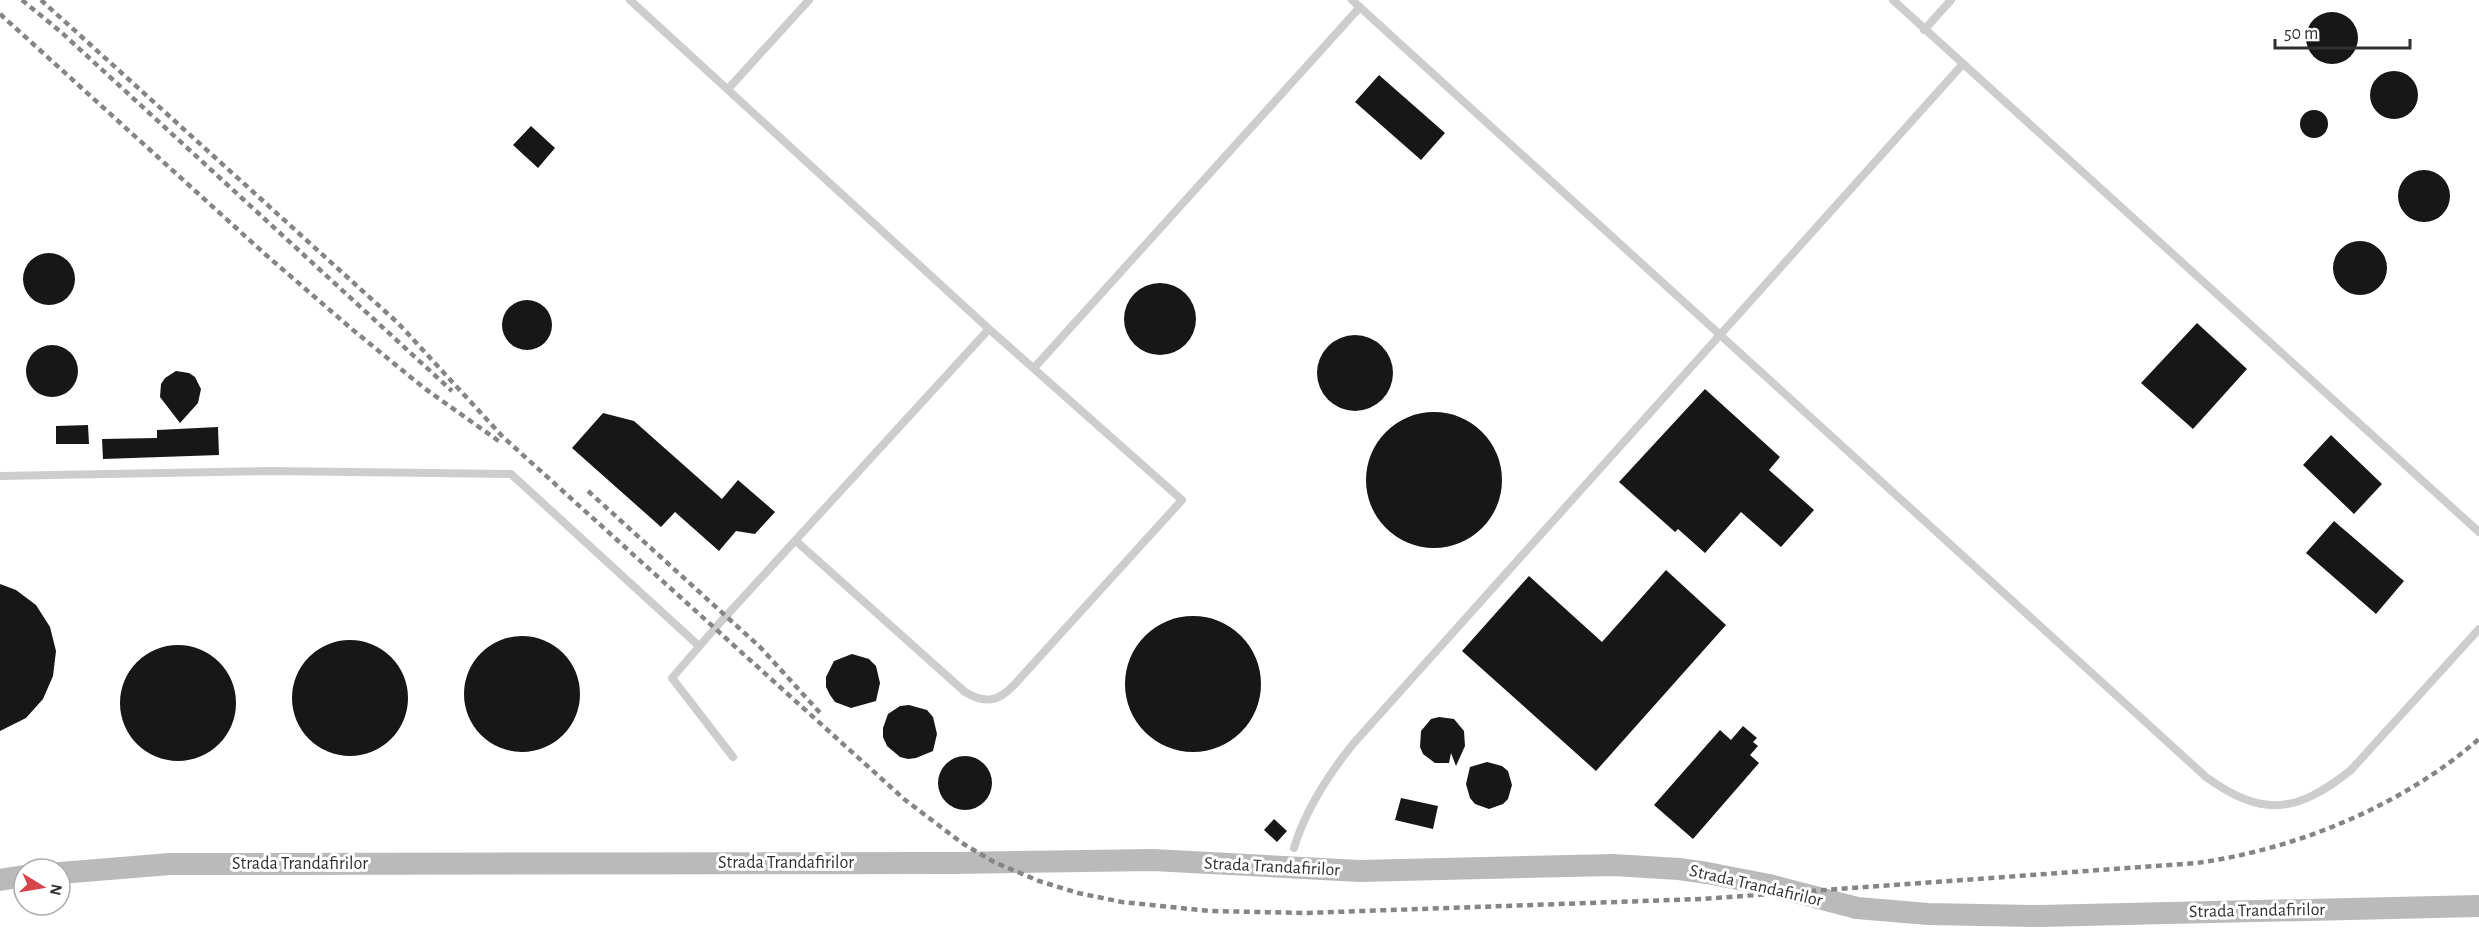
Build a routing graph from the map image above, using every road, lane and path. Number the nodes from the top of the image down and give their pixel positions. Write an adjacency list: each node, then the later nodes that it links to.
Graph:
1 (630, 0): 9 (lane)
2 (809, 0): 9 (lane)
3 (1352, 0): 6 (lane)
4 (1893, 0): 7 (lane)
5 (1951, 0): 7 (lane)
6 (1360, 7): 11 (lane); 12 (lane)
7 (1924, 30): 8 (lane)
8 (1962, 65): 11 (lane); 14 (lane)
9 (728, 89): 10 (lane)
10 (990, 329): 12 (lane); 15 (lane)
11 (1720, 332): 16 (lane); 19 (lane)
12 (1034, 368): 15 (lane)
13 (0, 476): 17 (lane)
14 (2479, 532)
15 (796, 541): 17 (lane)
16 (2479, 629)
17 (699, 646): 18 (lane)
18 (733, 757)
19 (1294, 848)
20 (72, 872): 21 (main road, Strada Trandafirilor)
21 (2479, 906)

